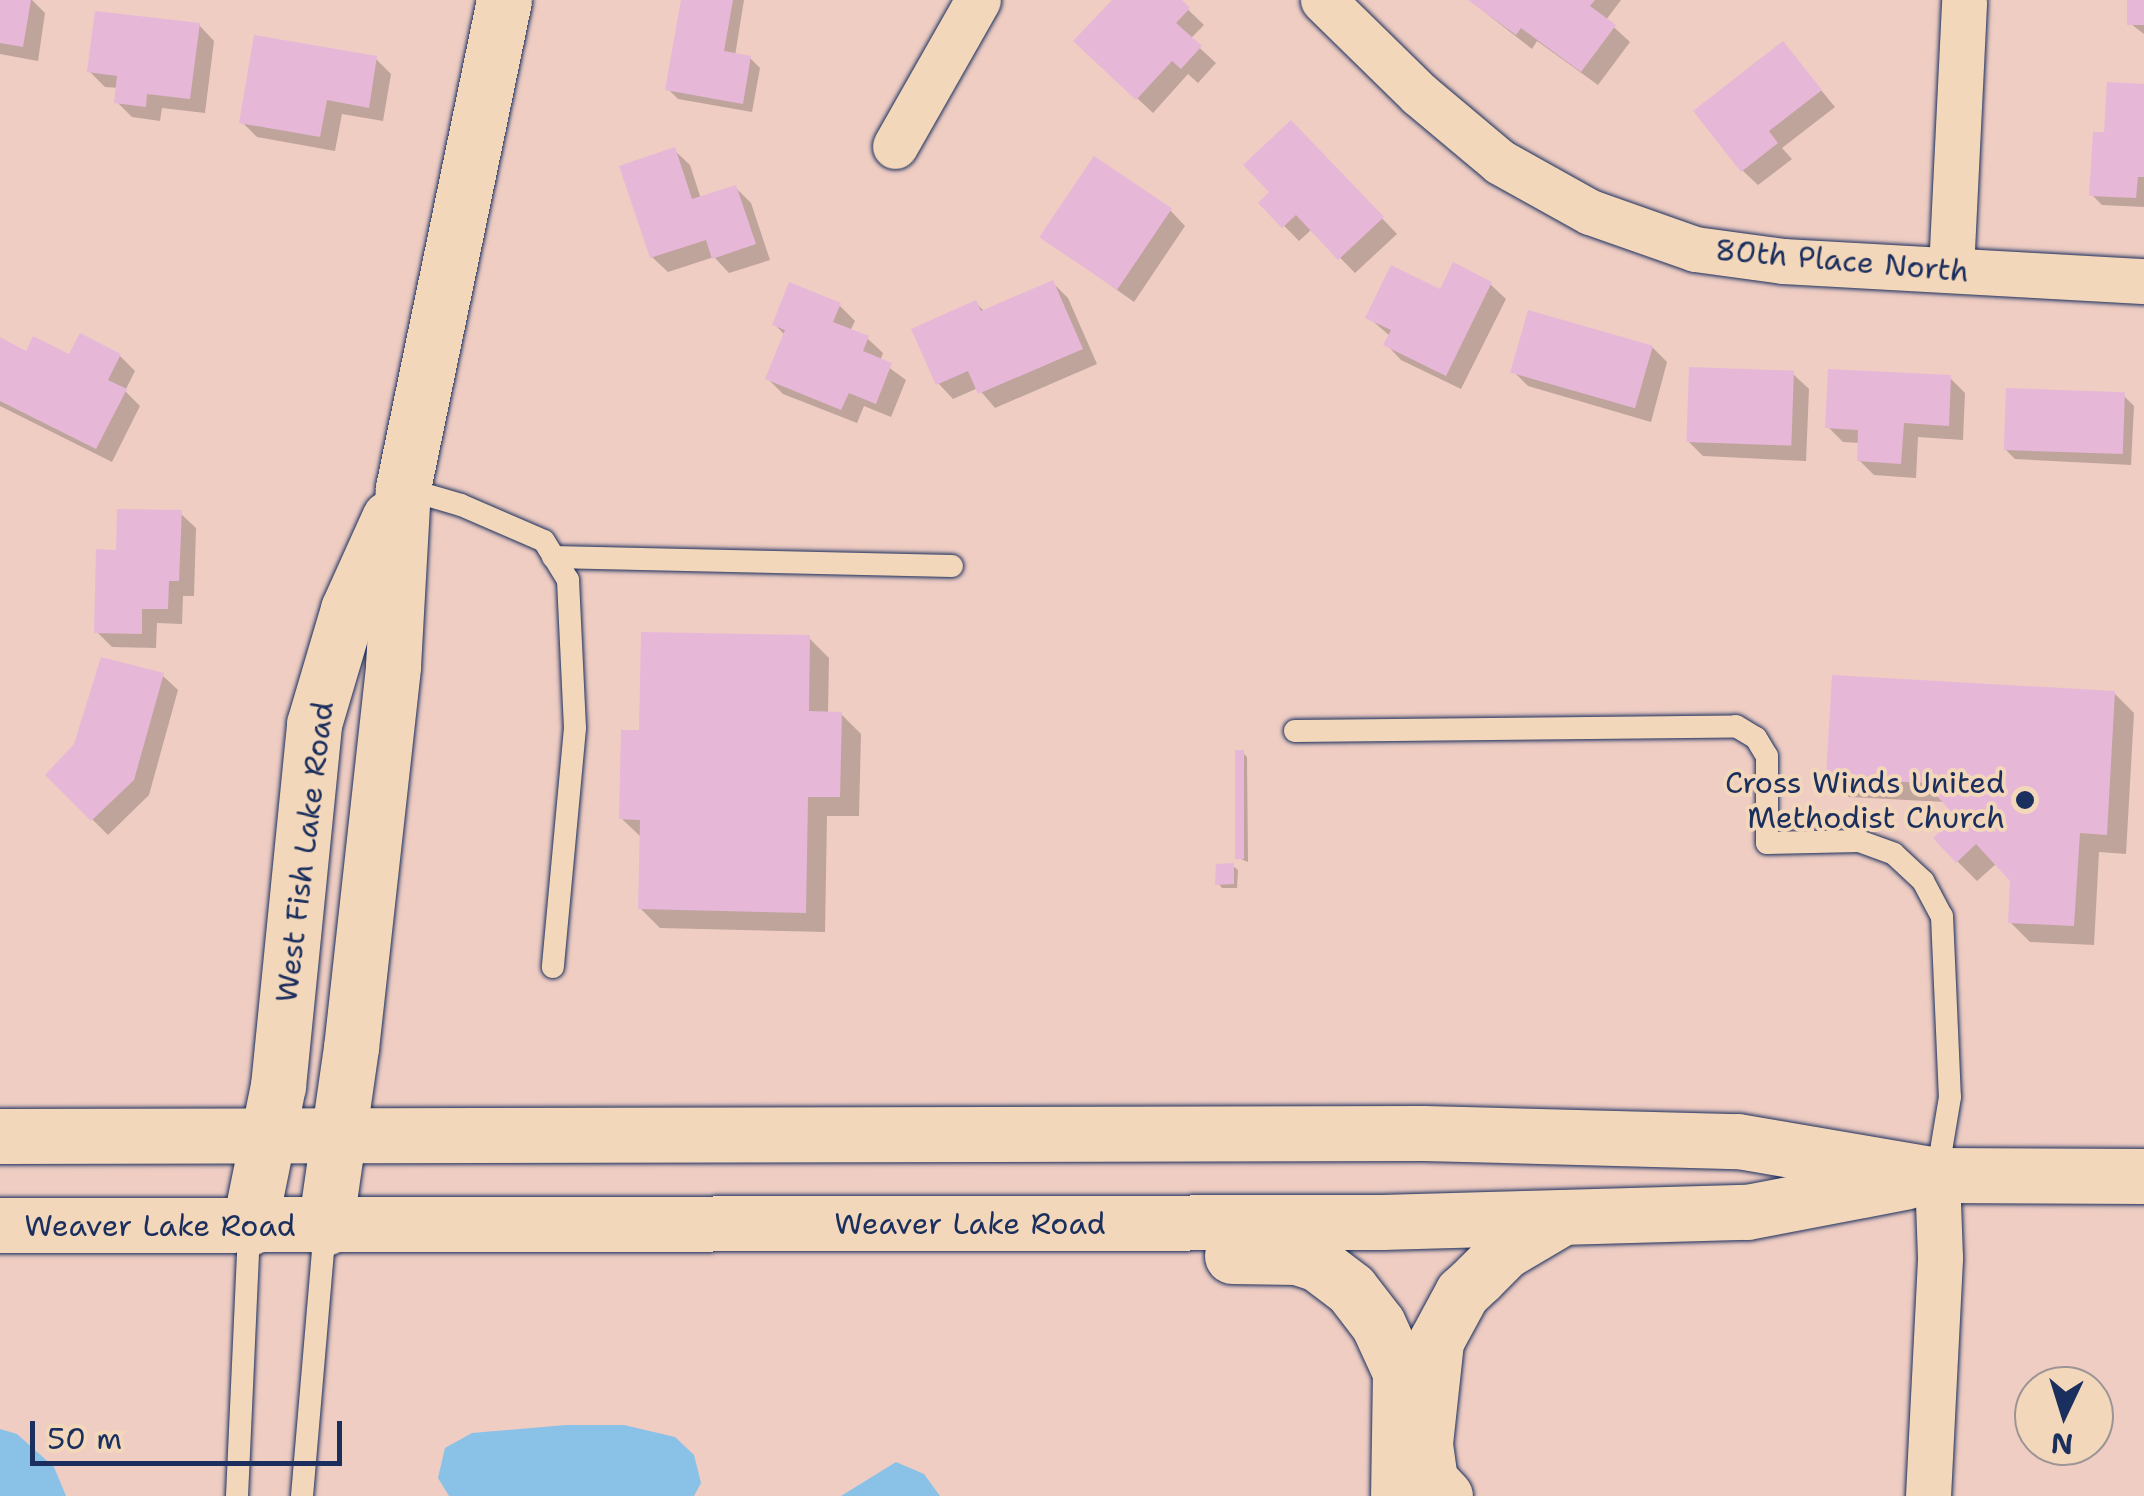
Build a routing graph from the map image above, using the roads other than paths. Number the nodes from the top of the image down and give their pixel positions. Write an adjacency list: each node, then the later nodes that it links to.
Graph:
1 (504, 0): 8 (main road, West Fish Lake Road)
2 (978, 0): 5 (street)
3 (1323, 0): 6 (street, 80th Place North)
4 (1964, 1): 6 (street)
5 (894, 146)
6 (1951, 270): 7 (street, 80th Place North)
7 (2144, 281)
8 (403, 488): 9 (lane); 13 (main road, West Fish Lake Road); 14 (main road, West Fish Lake Road)
9 (554, 556): 10 (lane); 12 (lane)
10 (952, 566)
11 (1295, 731): 16 (lane)
12 (554, 967)
13 (270, 1135): 14 (main road, Weaver Lake Road); 15 (main road, Weaver Lake Road); 21 (main road, West Fish Lake Road)
14 (340, 1135): 16 (main road, Weaver Lake Road); 22 (main road, West Fish Lake Road)
15 (0, 1136)
16 (1937, 1176): 17 (main road, Weaver Lake Road); 18 (main road, Weaver Lake Road); 27 (street)
17 (2144, 1176)
18 (1565, 1216): 19 (main road, Weaver Lake Road); 26 (main road)
19 (1053, 1223): 22 (main road, Weaver Lake Road); 25 (main road)
20 (0, 1225): 21 (main road, Weaver Lake Road)
21 (249, 1228): 22 (main road, Weaver Lake Road); 23 (lane)
22 (325, 1228): 24 (lane)
23 (237, 1496)
24 (302, 1496)
25 (1398, 1496)
26 (1445, 1496)
27 (1928, 1496)

